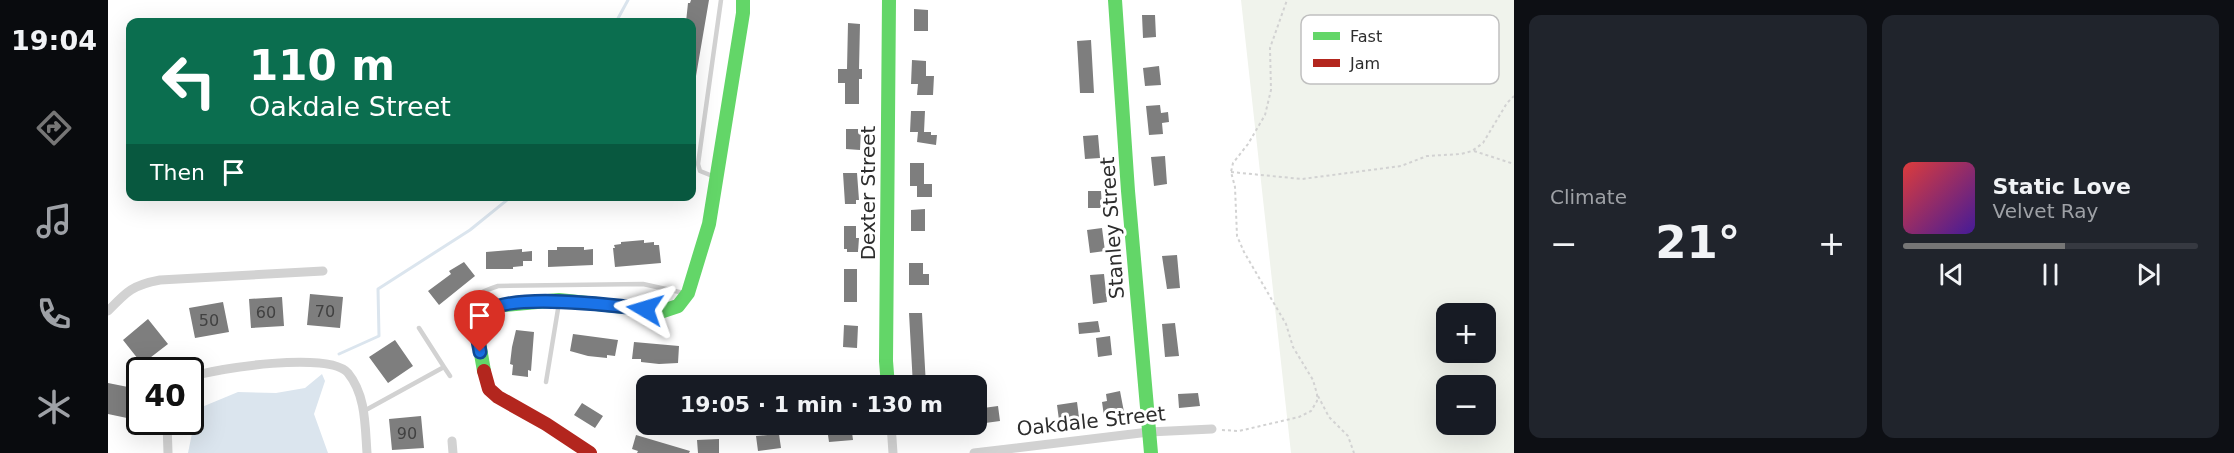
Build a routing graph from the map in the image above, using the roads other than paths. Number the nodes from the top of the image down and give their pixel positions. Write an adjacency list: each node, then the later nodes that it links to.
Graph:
1 (721, 0): 5 (lane)
2 (742, 0): 5 (street)
3 (888, 0): 15 (street, Dexter Street)
4 (1115, 0): 20 (street, Stanley Street)
5 (717, 178): 8 (street)
6 (324, 271): 10 (street)
7 (546, 285): 8 (lane); 9 (lane); 11 (lane)
8 (688, 293): 9 (street)
9 (552, 301): 11 (street); 17 (lane)
10 (108, 311)
11 (477, 326): 27 (street)
12 (419, 328): 13 (lane)
13 (444, 367): 16 (lane); 18 (lane)
14 (204, 372): 18 (street)
15 (888, 375)
16 (450, 376)
17 (546, 382)
18 (364, 411): 25 (street)
19 (1212, 429): 20 (street, Oakdale Street)
20 (1149, 432): 29 (street, Oakdale Street); 30 (street, Stanley Street)
21 (167, 435): 24 (street)
22 (892, 435): 28 (street)
23 (452, 441): 26 (street)
24 (168, 453)
25 (367, 453)
26 (453, 453)
27 (590, 453)
28 (893, 453)
29 (974, 453)
30 (1151, 453)

